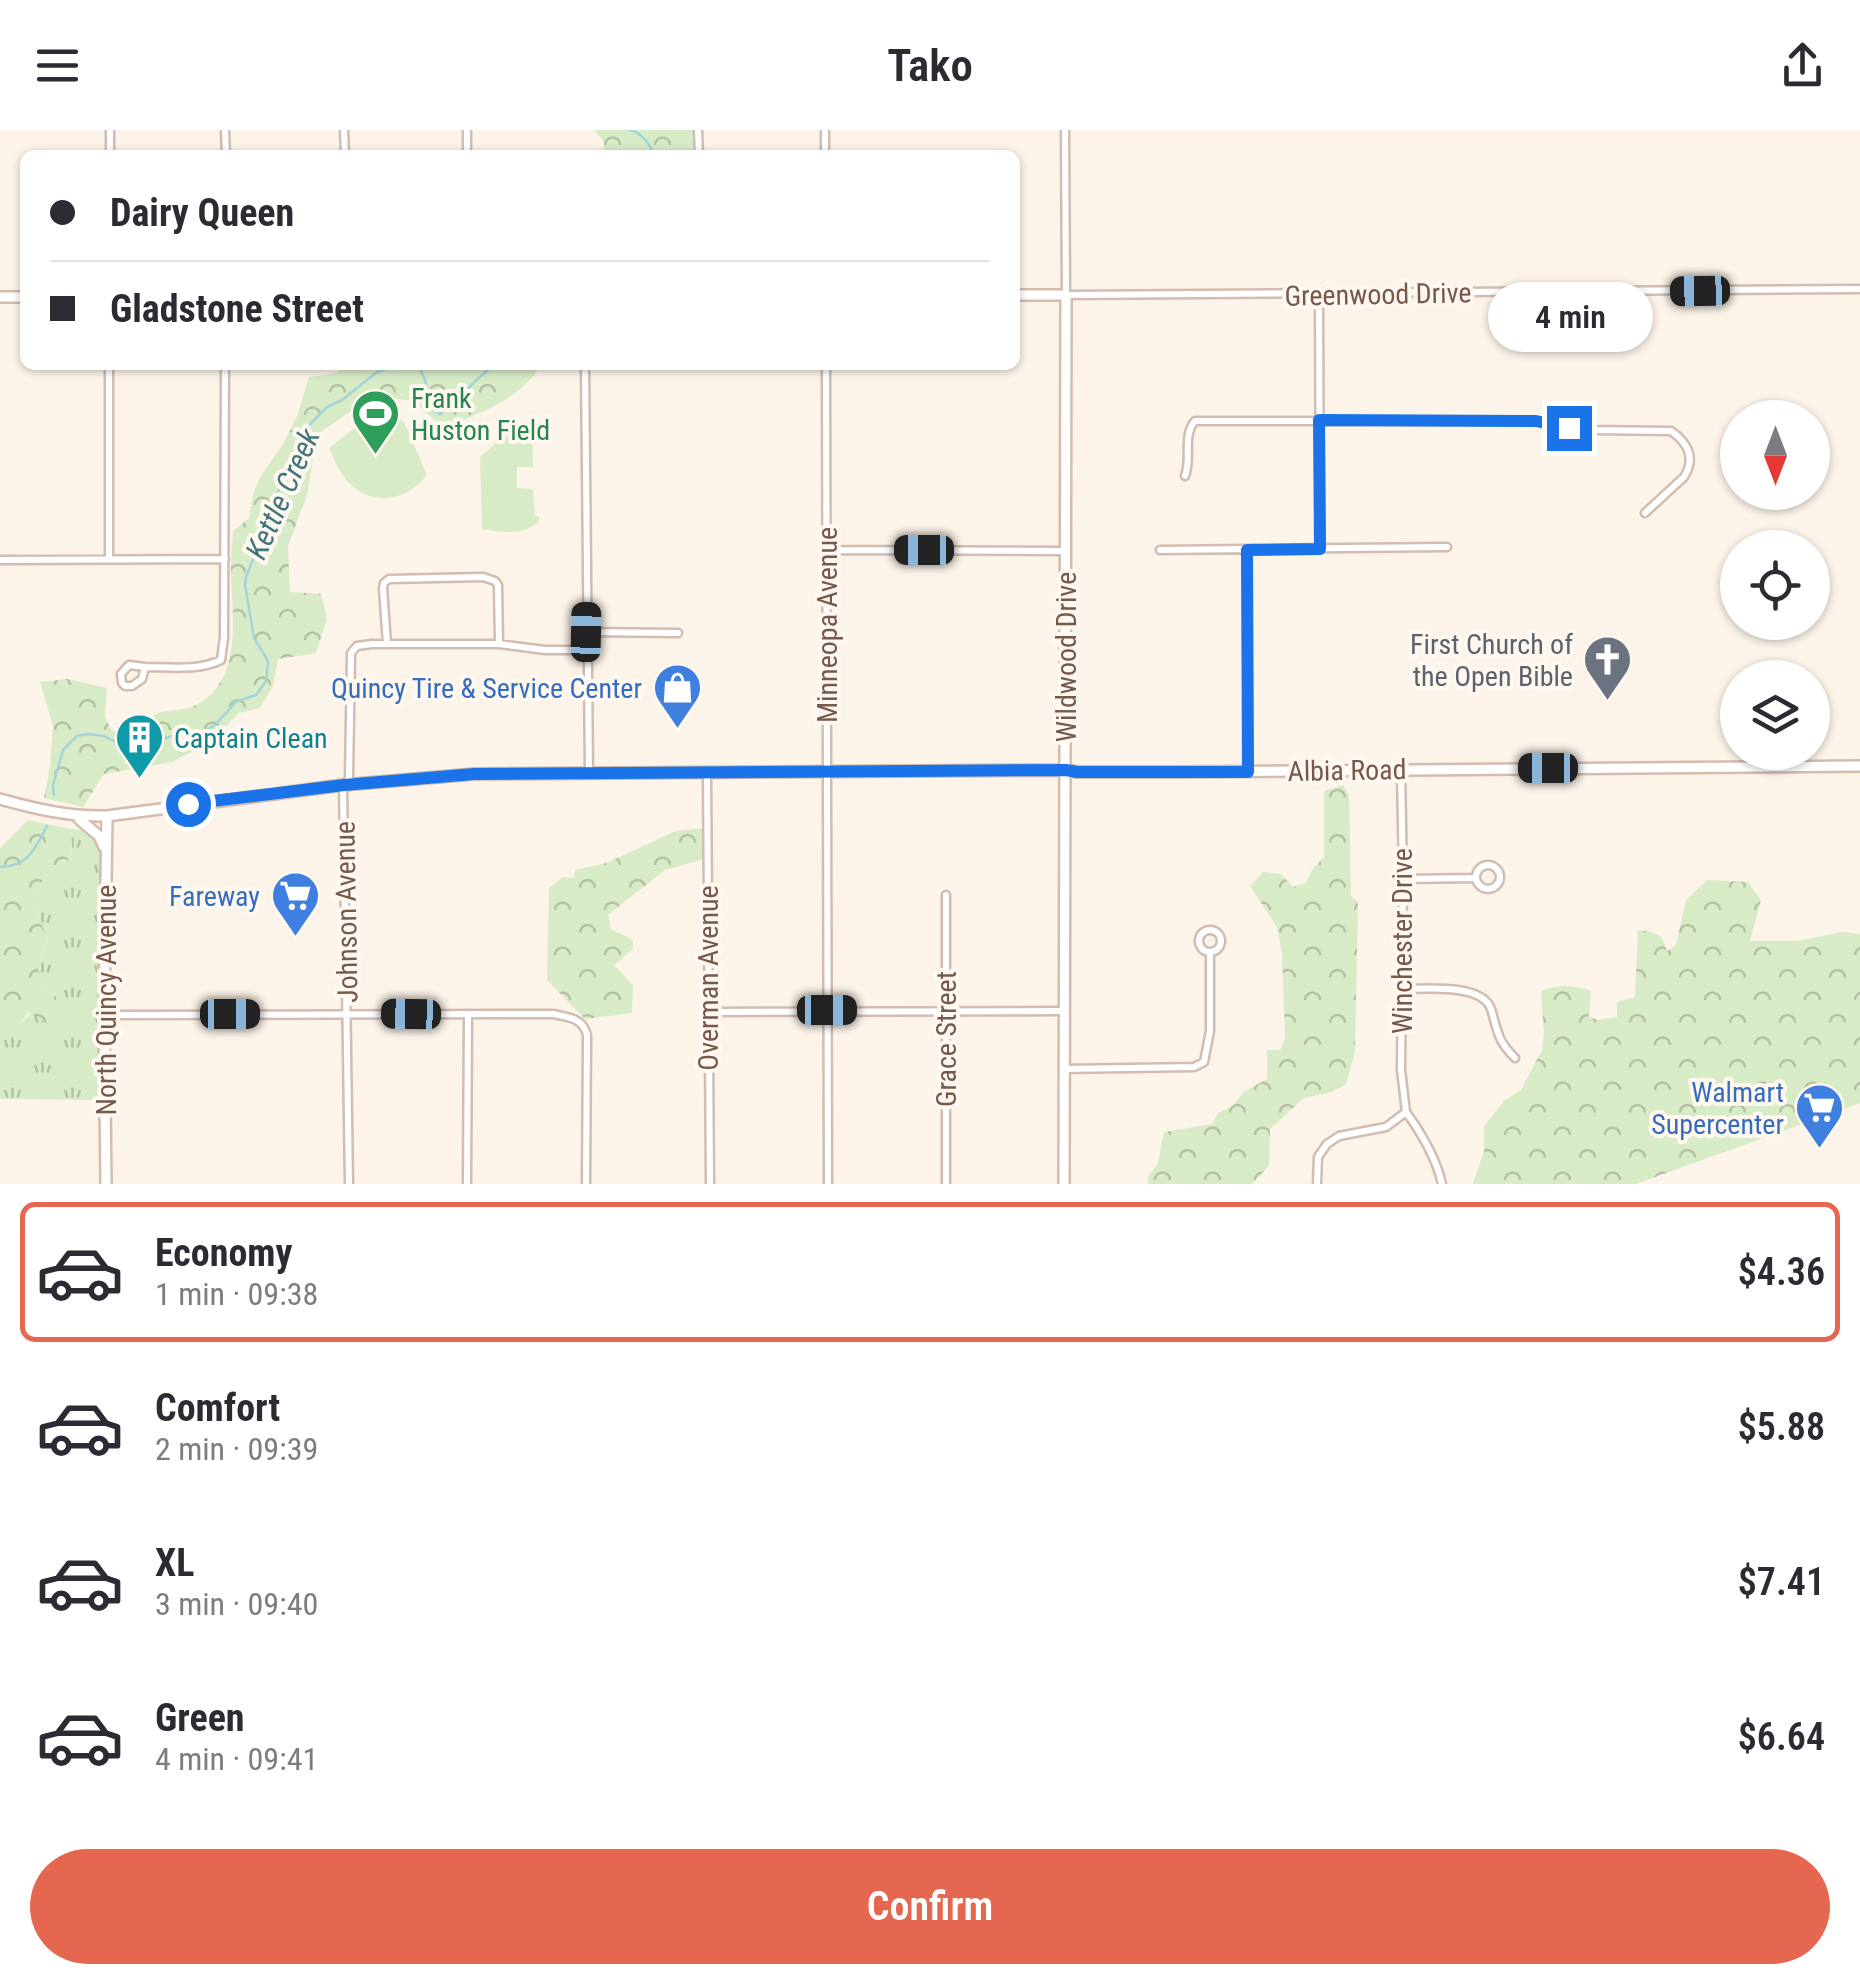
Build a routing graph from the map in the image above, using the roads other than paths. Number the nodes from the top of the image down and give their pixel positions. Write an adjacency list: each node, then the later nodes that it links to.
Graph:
1 (1065, 130): 4 (street, Wildwood Drive)
2 (1860, 289): 5 (street, Greenwood Drive)
3 (1020, 295): 4 (street, Greenwood Drive)
4 (1066, 295): 5 (street, Greenwood Drive); 18 (street, Wildwood Drive)
5 (1319, 295): 10 (street)
6 (108, 370): 19 (street)
7 (225, 370): 20 (street)
8 (585, 370): 22 (street)
9 (826, 370): 15 (street, Minneopa Avenue)
10 (1319, 420): 11 (street); 12 (street); 14 (street)
11 (1185, 476)
12 (1645, 513)
13 (1447, 547): 14 (street)
14 (1320, 549): 17 (street)
15 (826, 550): 18 (street); 31 (street, Minneopa Avenue)
16 (1160, 550): 17 (street)
17 (1247, 550): 32 (street)
18 (1066, 551): 29 (street, Wildwood Drive)
19 (109, 559): 20 (street); 21 (street)
20 (224, 559): 27 (street)
21 (0, 560)
22 (586, 632): 23 (street); 26 (street)
23 (678, 633)
24 (387, 644): 25 (street); 25 (street); 35 (street, Johnson Avenue)
25 (499, 644): 26 (street)
26 (586, 650): 34 (street)
27 (145, 666)
28 (1860, 766): 30 (street, Albia Road)
29 (1066, 770): 31 (street, Albia Road); 32 (street, Albia Road); 47 (street, Wildwood Drive)
30 (1401, 770): 32 (street, Albia Road); 41 (street, Winchester Drive)
31 (828, 772): 33 (street, Albia Road); 45 (street, Minneopa Avenue)
32 (1248, 772)
33 (707, 773): 34 (street, Albia Road); 48 (street, Overman Avenue)
34 (589, 774): 35 (street, Albia Road)
35 (344, 785): 37 (street, Albia Road); 49 (street, Johnson Avenue)
36 (0, 799): 38 (street, Albia Road)
37 (108, 816): 38 (street, Albia Road); 39 (street, North Quincy Avenue)
38 (76, 817): 39 (street)
39 (107, 854): 51 (street, North Quincy Avenue)
40 (1476, 878): 41 (street)
41 (1403, 879): 44 (street, Winchester Drive)
42 (946, 894): 46 (street, Grace Street)
43 (1210, 953): 53 (street)
44 (1402, 989): 52 (street); 54 (street, Winchester Drive)
45 (827, 1010): 46 (street); 48 (street); 60 (street, Minneopa Avenue)
46 (946, 1011): 47 (street); 61 (street, Grace Street)
47 (1064, 1011): 53 (street, Wildwood Drive)
48 (710, 1012): 59 (street, Overman Avenue)
49 (346, 1013): 50 (street); 51 (street); 56 (street, Johnson Avenue)
50 (468, 1014): 57 (street); 58 (street)
51 (104, 1015): 55 (street, North Quincy Avenue)
52 (1515, 1058)
53 (1063, 1068): 62 (street, Wildwood Drive)
54 (1406, 1112): 63 (street); 64 (street)
55 (106, 1184)
56 (349, 1184)
57 (467, 1184)
58 (586, 1184)
59 (710, 1184)
60 (828, 1184)
61 (946, 1184)
62 (1064, 1184)
63 (1317, 1184)
64 (1442, 1184)

